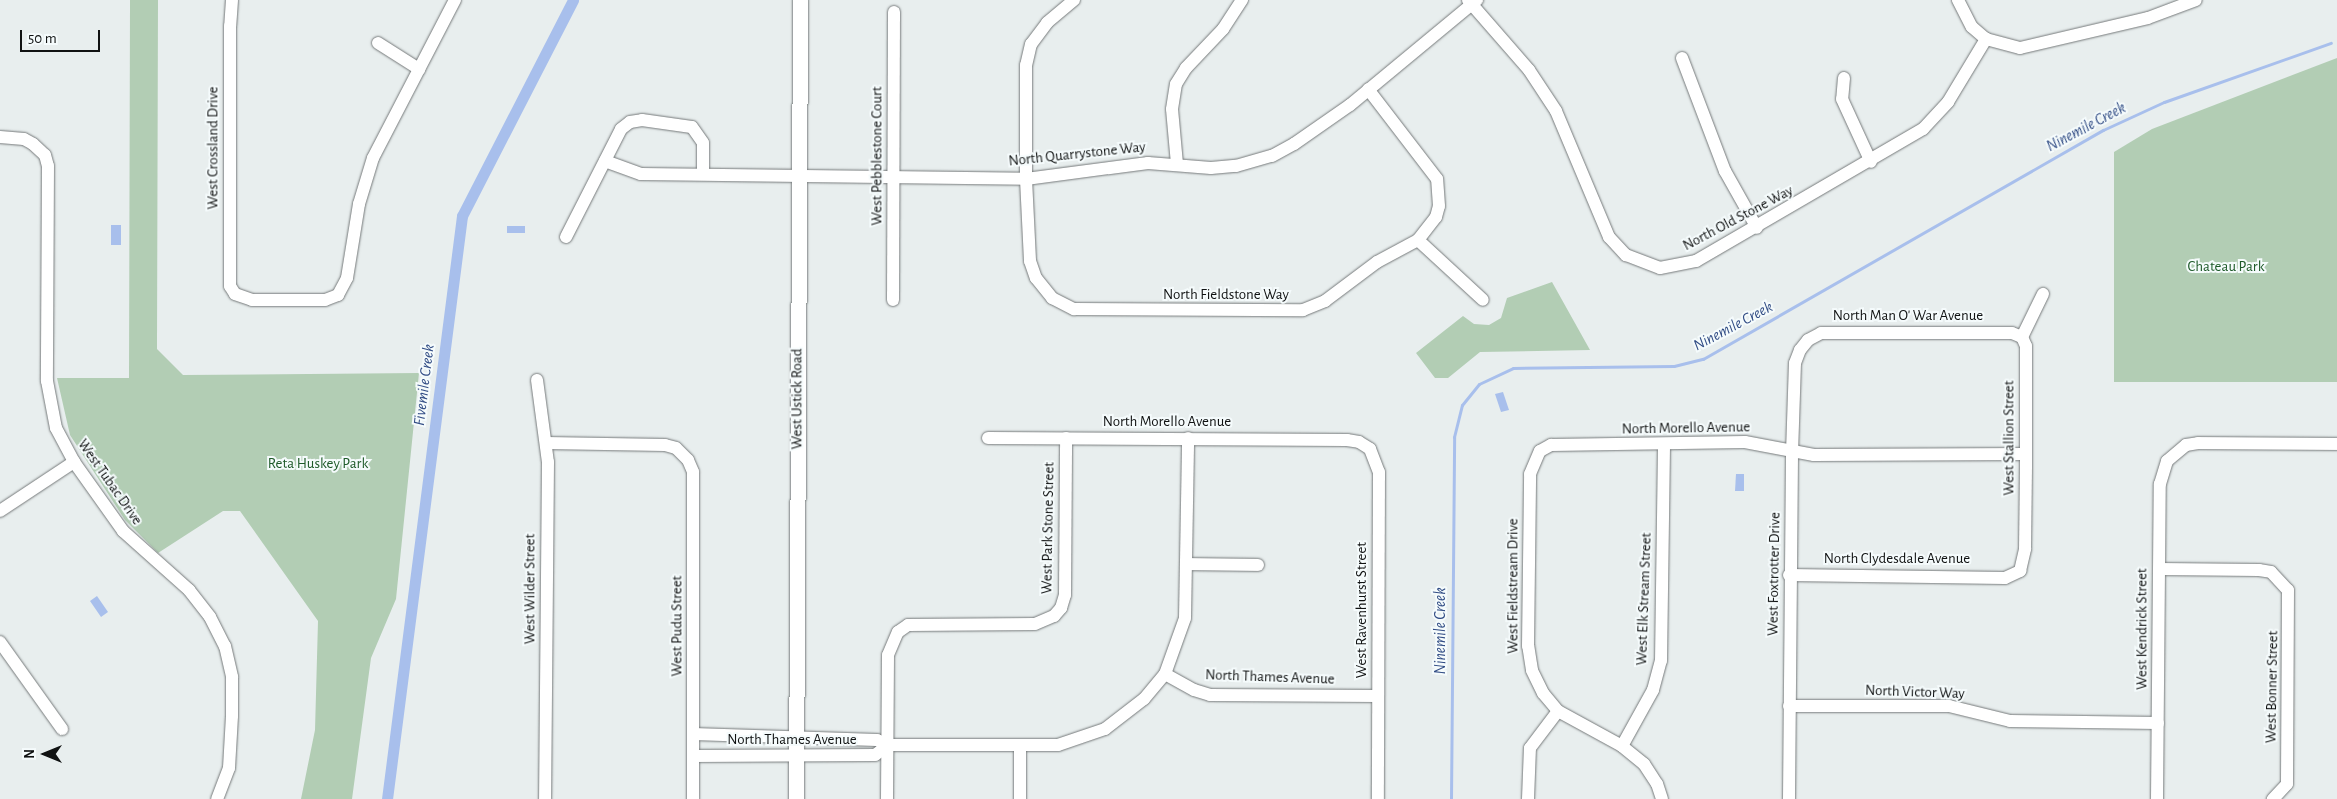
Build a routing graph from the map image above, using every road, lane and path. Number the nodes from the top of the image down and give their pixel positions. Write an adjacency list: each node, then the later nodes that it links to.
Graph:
1 (232, 0): 13 (street, West Crossland Drive)
2 (454, 0): 13 (street)
3 (800, 0): 21 (main road, West Ustick Road)
4 (1074, 0): 23 (street, North Fieldstone Way)
5 (1242, 0): 19 (street)
6 (1958, 0): 10 (street)
7 (2196, 0): 10 (street)
8 (1472, 1): 15 (street, North Quarrystone Way); 24 (street, North Old Stone Way)
9 (894, 12): 22 (street, West Pebblestone Court)
10 (1986, 39): 18 (street, North Old Stone Way)
11 (378, 43): 13 (street)
12 (1682, 58): 24 (street)
13 (419, 69)
14 (1844, 78): 18 (street)
15 (1368, 89): 19 (street, North Quarrystone Way); 26 (street, North Fieldstone Way)
16 (0, 137): 42 (street, West Tubac Drive)
17 (604, 161): 20 (street, North Quarrystone Way); 20 (street); 25 (street)
18 (1871, 162): 24 (street, North Old Stone Way)
19 (1177, 164): 23 (street, North Quarrystone Way)
20 (704, 174): 21 (street, North Quarrystone Way)
21 (799, 175): 22 (street, North Quarrystone Way); 58 (main road, West Ustick Road)
22 (894, 175): 23 (street, North Quarrystone Way); 28 (street, West Pebblestone Court)
23 (1026, 179): 26 (street, North Fieldstone Way)
24 (1757, 228)
25 (566, 237)
26 (1418, 240): 29 (street)
27 (2043, 294): 30 (street)
28 (893, 300)
29 (1483, 300)
30 (2022, 337): 31 (street, North Man O' War Avenue); 41 (street, West Stallion Street)
31 (1800, 350): 40 (street, West Foxtrotter Drive)
32 (536, 380): 37 (street, West Wilder Street)
33 (988, 438): 34 (street, North Morello Avenue)
34 (1066, 438): 35 (street, North Morello Avenue); 59 (street, West Park Stone Street)
35 (1188, 438): 36 (street, North Morello Avenue); 45 (street)
36 (1347, 440): 52 (street, West Ravenhurst Street)
37 (546, 443): 57 (street, West Pudu Street); 66 (street, West Wilder Street)
38 (1664, 444): 40 (street, North Morello Avenue); 43 (street, North Morello Avenue); 60 (street, West Elk Stream Street)
39 (2337, 444): 47 (street, West Kendrick Street)
40 (1792, 453): 41 (street, North Morello Avenue); 48 (street, West Foxtrotter Drive)
41 (2026, 454): 49 (street, West Stallion Street)
42 (74, 462): 44 (street); 65 (street, West Tubac Drive)
43 (1533, 462): 54 (street, West Fieldstream Drive)
44 (0, 511)
45 (1188, 564): 46 (street); 51 (street)
46 (1258, 565)
47 (2159, 569): 55 (street, West Kendrick Street); 64 (street, West Bonner Street)
48 (1790, 574): 49 (street, North Clydesdale Avenue); 53 (street, West Foxtrotter Drive)
49 (2005, 578)
50 (0, 642): 56 (street)
51 (1165, 674): 52 (street, North Thames Avenue); 61 (street, North Thames Avenue)
52 (1378, 696): 71 (street, West Ravenhurst Street)
53 (1789, 706): 55 (street, North Victor Way); 74 (street, West Foxtrotter Drive)
54 (1558, 711): 60 (street, West Fieldstream Drive); 72 (street)
55 (2158, 723): 75 (street, West Kendrick Street)
56 (62, 729)
57 (693, 734): 58 (street, North Thames Avenue); 62 (street, West Pudu Street)
58 (796, 737): 59 (street, North Thames Avenue); 63 (main road, West Ustick Road)
59 (888, 745): 61 (street, North Thames Avenue); 63 (street, North Thames Avenue); 69 (street)
60 (1622, 746): 73 (street, West Fieldstream Drive)
61 (1020, 747): 70 (street)
62 (693, 756): 63 (street, North Thames Avenue); 67 (street, West Pudu Street)
63 (796, 757): 68 (main road, West Ustick Road)
64 (2276, 797)
65 (217, 799)
66 (545, 799)
67 (693, 799)
68 (796, 799)
69 (888, 799)
70 (1020, 799)
71 (1378, 799)
72 (1528, 799)
73 (1662, 799)
74 (1789, 799)
75 (2157, 799)

